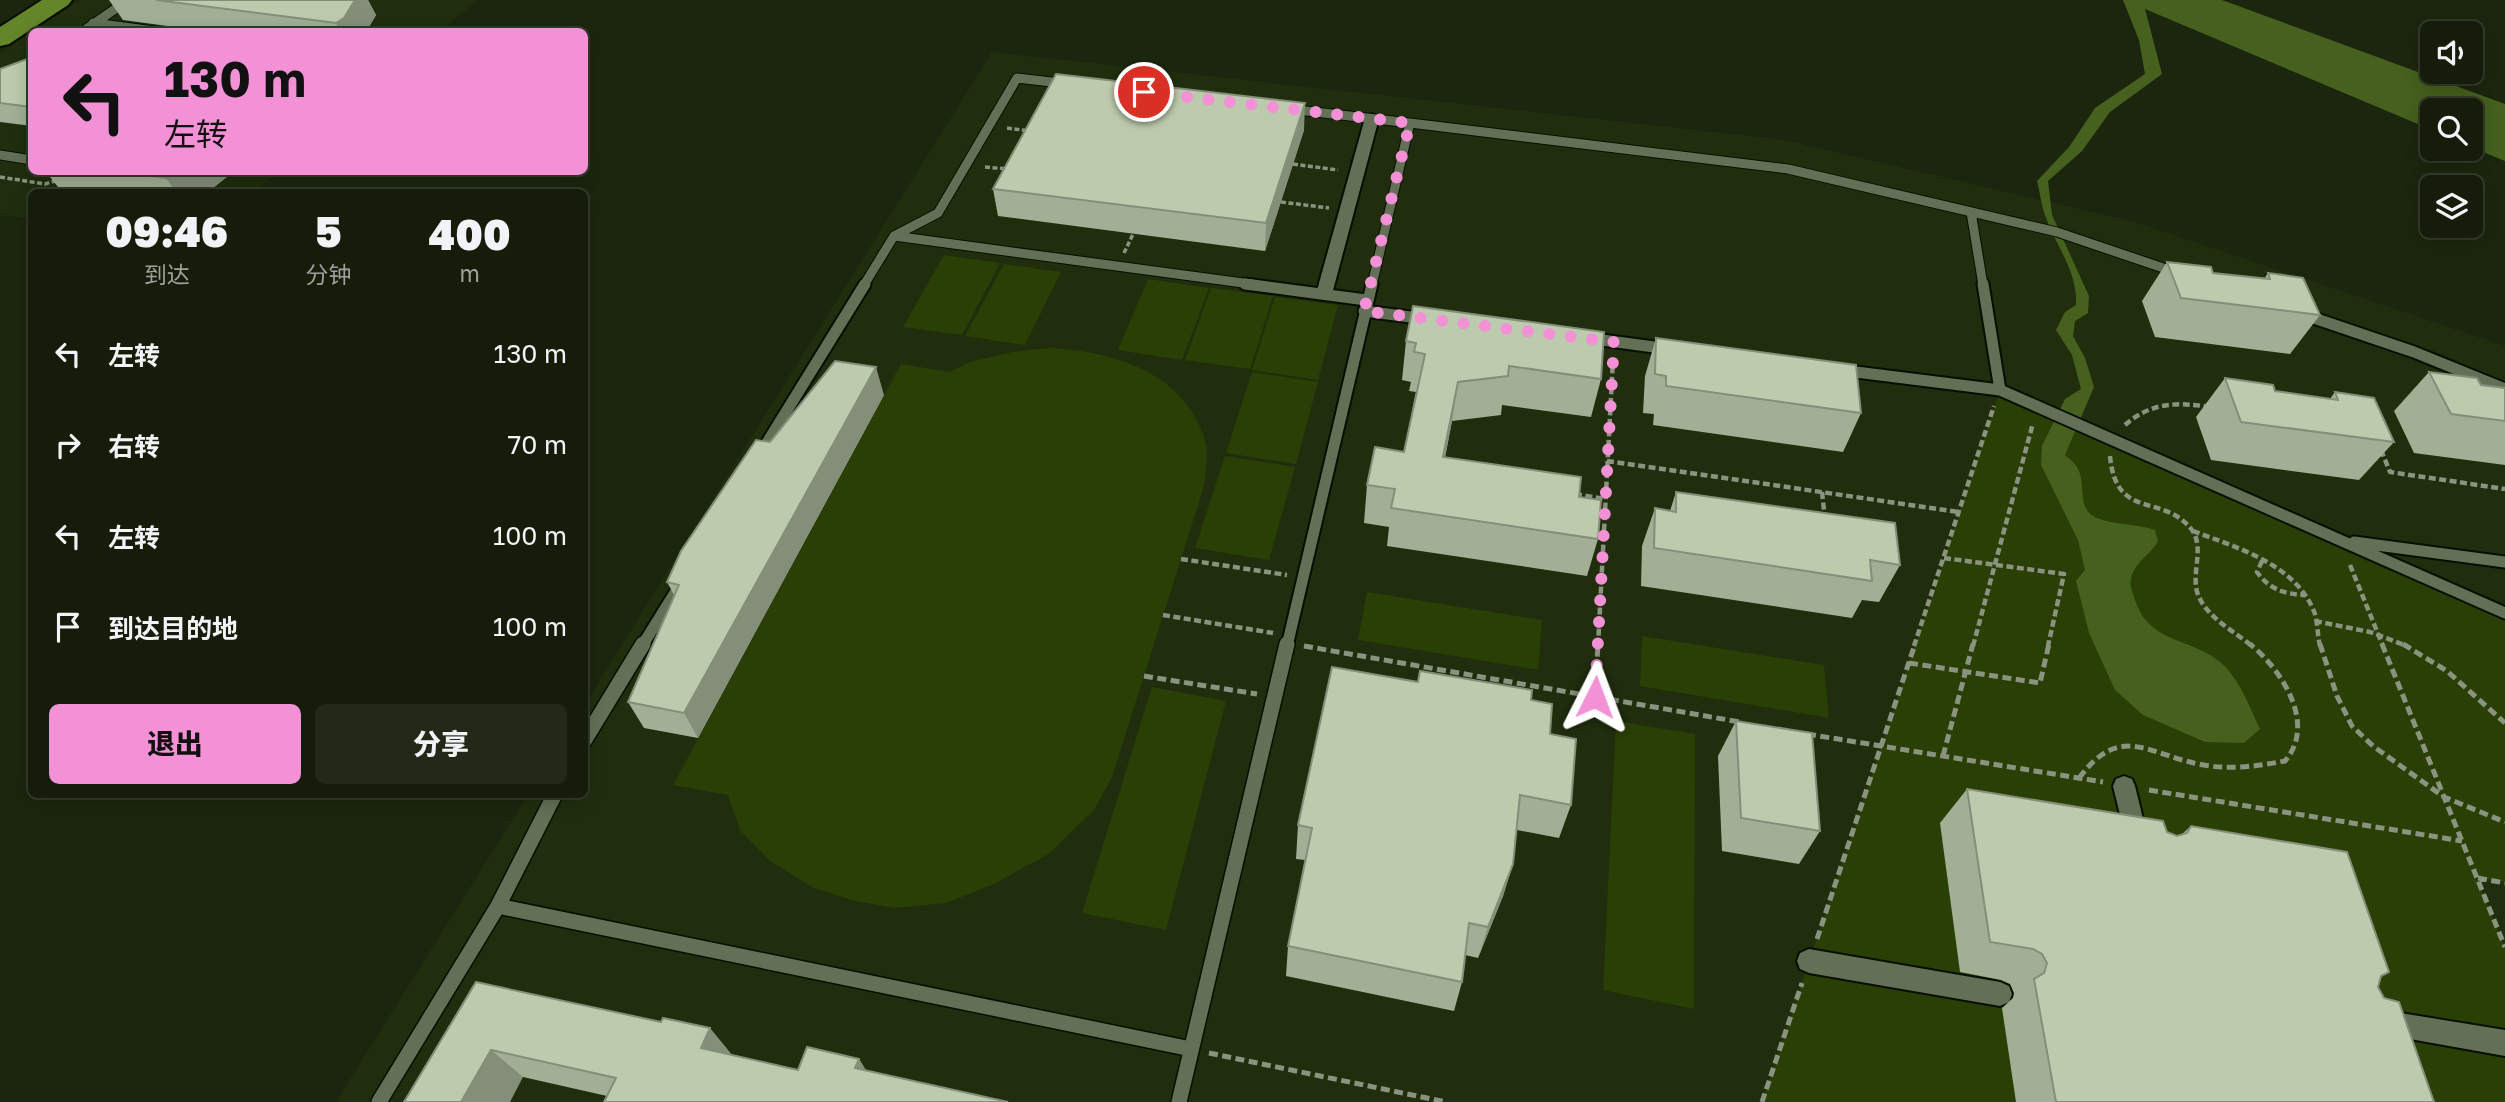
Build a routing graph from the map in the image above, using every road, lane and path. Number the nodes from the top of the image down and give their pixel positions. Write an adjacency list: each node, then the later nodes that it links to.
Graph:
1 (60, 0): 6 (main road)
2 (128, 0): 3 (lane)
3 (93, 23): 4 (lane); 5 (lane)
4 (87, 28)
5 (131, 28)
6 (0, 38)
7 (1085, 86): 11 (lane)
8 (1276, 108): 9 (lane)
9 (1372, 118): 10 (lane); 18 (street)
10 (1410, 123): 23 (lane); 27 (lane)
11 (989, 126): 12 (path); 15 (lane)
12 (1043, 132)
13 (1, 155): 14 (lane)
14 (28, 159)
15 (967, 164): 17 (path); 24 (lane)
16 (1293, 164): 18 (path)
17 (1008, 170)
18 (1357, 172): 22 (street)
19 (0, 177): 20 (path)
20 (62, 179)
21 (1281, 202): 22 (path)
22 (1347, 210): 26 (street)
23 (1971, 212): 25 (lane); 35 (lane)
24 (894, 236): 26 (lane); 41 (lane)
25 (2189, 277)
26 (1324, 294): 27 (lane)
27 (1365, 305): 29 (lane); 56 (lane)
28 (2295, 312): 34 (lane)
29 (1433, 319)
30 (1572, 337): 31 (lane)
31 (1614, 342): 32 (lane); 40 (path)
32 (1682, 350)
33 (1834, 369): 35 (lane)
34 (2505, 389)
35 (2000, 390): 36 (lane); 46 (path)
36 (2038, 406): 38 (lane); 54 (path)
37 (2215, 407): 38 (path)
38 (2110, 439): 47 (path); 49 (lane)
39 (2381, 449): 42 (path)
40 (1608, 461): 43 (path); 45 (path)
41 (750, 471)
42 (2505, 489)
43 (1822, 492): 46 (path); 48 (path)
44 (1564, 493): 45 (path)
45 (1605, 499): 67 (path)
46 (1959, 512): 50 (path)
47 (2189, 529): 52 (path); 74 (path)
48 (1827, 530)
49 (2340, 540): 53 (lane); 58 (lane); 61 (path)
50 (1944, 558): 54 (path); 63 (path)
51 (1181, 559): 56 (path)
52 (2262, 561): 57 (path); 57 (path)
53 (2505, 562)
54 (1995, 565): 64 (path); 64 (path)
55 (685, 576): 71 (lane)
56 (1301, 577): 62 (lane)
57 (2304, 595): 60 (path)
58 (2505, 613)
59 (1163, 615): 62 (path)
60 (2315, 621): 61 (path); 76 (path)
61 (2378, 633): 69 (path); 76 (path)
62 (1287, 639): 66 (lane); 67 (path)
63 (1909, 663): 64 (path); 72 (path)
64 (1966, 672): 73 (path)
65 (1144, 676): 66 (path)
66 (1274, 696): 89 (lane)
67 (1595, 697): 68 (path)
68 (1745, 723)
69 (2505, 723)
70 (1799, 732): 72 (path)
71 (588, 734)
72 (1881, 747): 73 (path); 85 (path)
73 (1943, 756): 74 (path)
74 (2078, 778): 75 (path)
75 (2124, 786): 79 (path); 80 (street)
76 (2444, 797): 78 (path); 79 (path)
77 (553, 798): 83 (lane)
78 (2505, 822)
79 (2462, 841): 81 (path)
80 (2142, 857)
81 (2477, 877): 82 (path); 84 (path)
82 (2505, 883)
83 (498, 906): 89 (lane); 90 (lane)
84 (2505, 947)
85 (1809, 961): 86 (street); 93 (path)
86 (2000, 994)
87 (2359, 1018): 88 (street)
88 (2505, 1043)
89 (1191, 1049): 91 (lane); 92 (path)
90 (380, 1102)
91 (1179, 1102)
92 (1446, 1102)
93 (1762, 1102)

